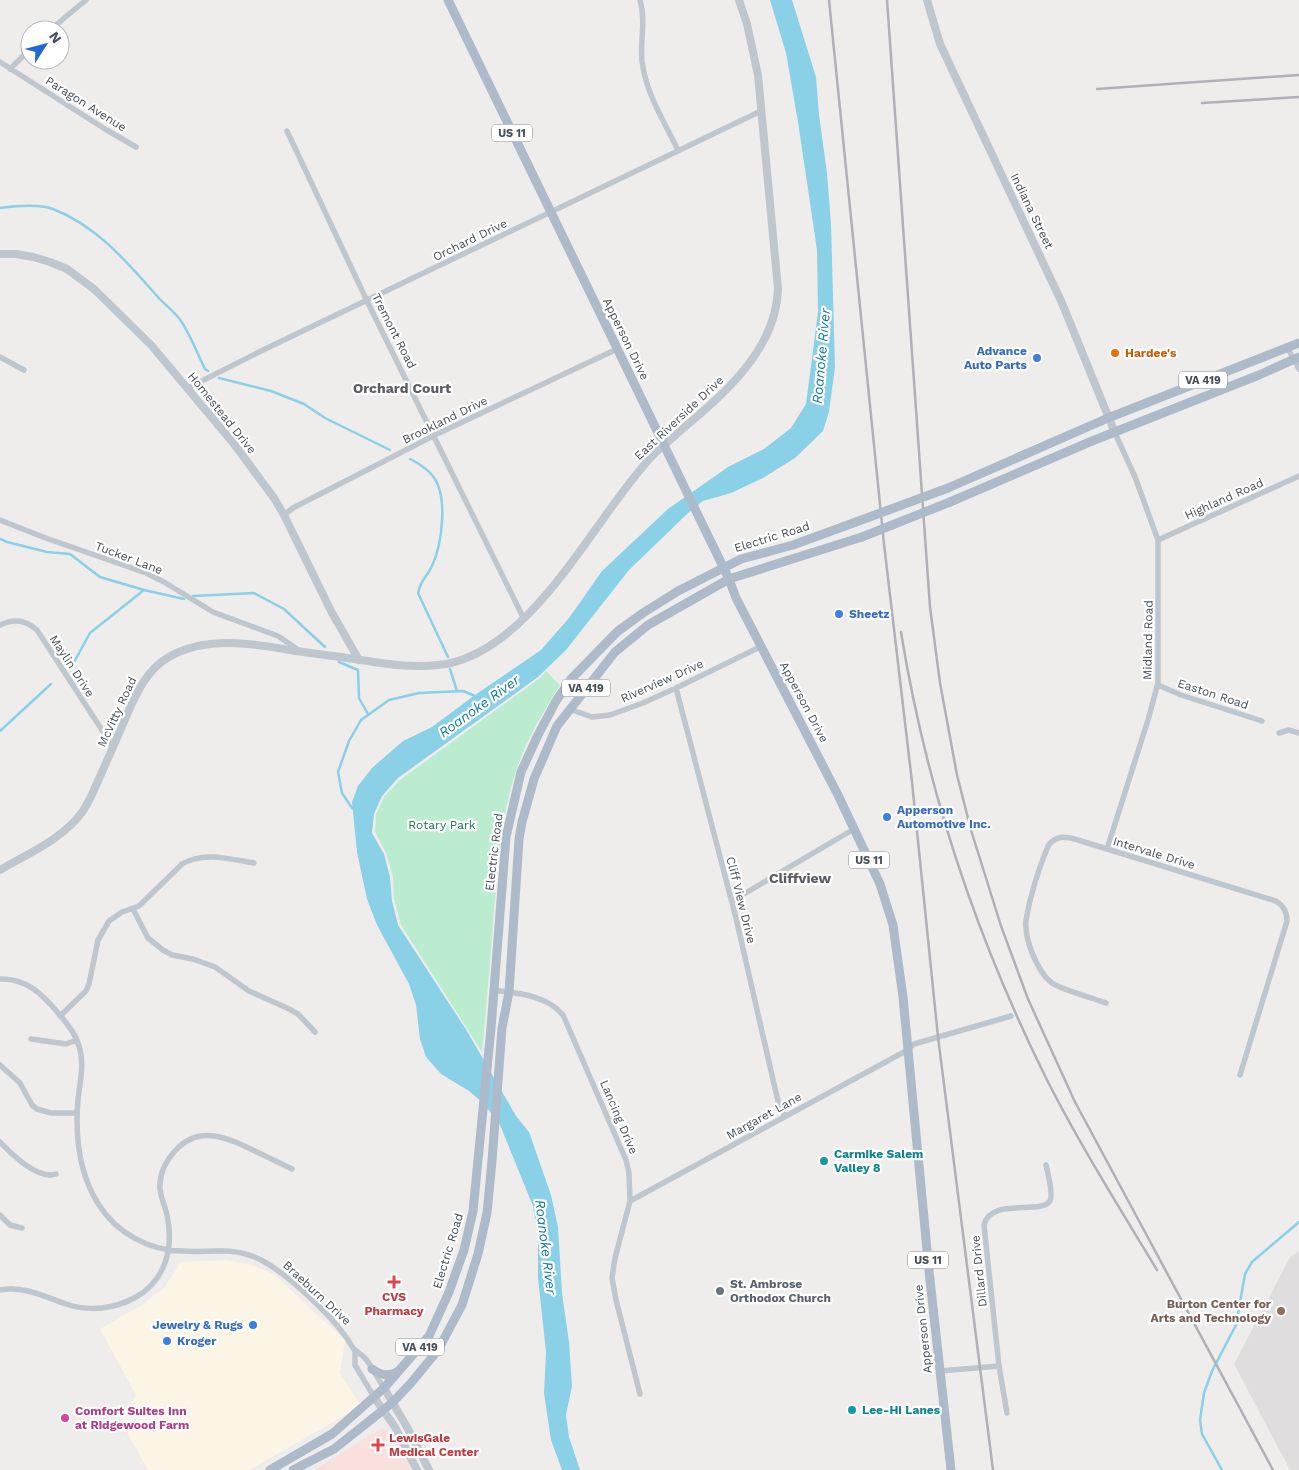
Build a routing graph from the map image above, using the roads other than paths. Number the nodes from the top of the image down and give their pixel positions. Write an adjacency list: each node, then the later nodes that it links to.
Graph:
1 (86, 0): 6 (street)
2 (448, 0): 14 (main road, Apperson Drive / US 11)
3 (640, 0): 13 (street)
4 (739, 0): 10 (street, East Riverside Drive)
5 (927, 0): 25 (street, Indiana Street)
6 (62, 20)
7 (20, 59): 9 (street)
8 (0, 62): 9 (street, Paragon Avenue)
9 (10, 69): 12 (street, Paragon Avenue)
10 (761, 111): 13 (street, Orchard Drive); 28 (street, East Riverside Drive)
11 (287, 131): 16 (street, Tremont Road)
12 (136, 147)
13 (678, 150): 14 (street, Orchard Drive)
14 (550, 212): 16 (street, Orchard Drive); 19 (main road, Apperson Drive / US 11)
15 (0, 254): 24 (street, Homestead Drive)
16 (367, 301): 24 (street, Orchard Drive); 27 (street, Tremont Road)
17 (1299, 343): 18 (main road, VA 419)
18 (1287, 347): 21 (street); 25 (main road, VA 419)
19 (617, 349): 27 (street, Brookland Drive); 28 (main road, Apperson Drive / US 11)
20 (0, 357): 23 (street)
21 (1296, 358): 22 (street); 26 (main road, VA 419)
22 (1299, 369)
23 (24, 370)
24 (188, 388): 30 (street, Homestead Drive)
25 (1108, 418): 26 (street, Indiana Street); 33 (main road, Electric Road / VA 419, bridge)
26 (1115, 433): 32 (street, Midland Road); 34 (main road, Electric Road / VA 419, bridge)
27 (435, 435): 30 (street, Brookland Drive); 35 (street, Tremont Road)
28 (664, 445): 33 (main road, Apperson Drive / US 11); 35 (street, East Riverside Drive)
29 (1299, 476): 32 (street, Highland Road)
30 (284, 515): 39 (street, Homestead Drive)
31 (0, 520): 38 (street, Tucker Lane)
32 (1158, 540): 40 (street, Midland Road)
33 (724, 567): 34 (main road, Apperson Drive / US 11); 54 (main road, Electric Road / VA 419)
34 (729, 579): 37 (main road, Apperson Drive / US 11); 42 (main road, Electric Road / VA 419)
35 (524, 619): 39 (street, East Riverside Drive)
36 (0, 625): 46 (street, Maylin Drive)
37 (760, 647): 41 (street, Riverview Drive); 47 (main road, Apperson Drive / US 11)
38 (300, 651): 39 (street, McVitty Road); 46 (street, McVitty Road)
39 (359, 660)
40 (1158, 685): 43 (street, Easton Road); 48 (street, Midland Road)
41 (676, 688): 42 (street, Riverview Drive); 51 (street, Cliff View Drive)
42 (569, 709): 55 (main road, Electric Road / VA 419)
43 (1262, 721)
44 (1279, 733): 45 (street)
45 (1299, 733)
46 (113, 747): 50 (street, McVitty Road)
47 (854, 829): 51 (street); 62 (main road, Apperson Drive / US 11)
48 (1107, 849): 56 (street, Intervale Drive); 64 (street, Intervale Drive)
49 (254, 863): 52 (street)
50 (0, 870)
51 (732, 901): 66 (street, Cliff View Drive)
52 (133, 909): 57 (street); 59 (street)
53 (0, 979): 57 (street)
54 (493, 990): 55 (street, Lancing Drive); 79 (main road, Electric Road / VA 419)
55 (509, 992): 71 (street, Lancing Drive); 84 (main road, Electric Road / VA 419)
56 (1106, 1003)
57 (60, 1016): 61 (street)
58 (1011, 1016): 62 (street, Margaret Lane)
59 (315, 1032)
60 (31, 1039): 61 (street)
61 (77, 1040): 65 (street, Braeburn Drive)
62 (908, 1049): 66 (street, Margaret Lane); 80 (main road, Apperson Drive / US 11)
63 (0, 1065): 65 (street)
64 (1240, 1075)
65 (77, 1113): 74 (street, Braeburn Drive)
66 (785, 1116): 71 (street, Margaret Lane)
67 (0, 1142): 70 (street)
68 (1046, 1165): 77 (street, Dillard Drive)
69 (292, 1169): 74 (street)
70 (56, 1174)
71 (630, 1201): 82 (street, Lancing Drive)
72 (0, 1215): 73 (street)
73 (22, 1228)
74 (169, 1250): 75 (street); 76 (street, Braeburn Drive)
75 (0, 1290)
76 (355, 1351): 78 (street, Braeburn Drive); 83 (street, Braeburn Drive)
77 (999, 1366): 80 (street); 86 (street, Dillard Drive)
78 (372, 1370): 79 (main road); 81 (street, Braeburn Drive)
79 (399, 1371): 81 (main road, Electric Road / VA 419)
80 (940, 1371): 91 (main road, Apperson Drive / US 11)
81 (384, 1388): 83 (main road, Electric Road / VA 419); 84 (street, Braeburn Drive)
82 (640, 1394)
83 (374, 1397): 85 (street, Braeburn Drive); 87 (main road, Electric Road / VA 419)
84 (392, 1403): 85 (main road, Electric Road / VA 419); 90 (street, Braeburn Drive)
85 (383, 1411): 88 (main road, Electric Road / VA 419); 89 (street, Braeburn Drive)
86 (1007, 1413)
87 (270, 1470)
88 (293, 1470)
89 (417, 1470)
90 (429, 1470)
91 (950, 1470)

